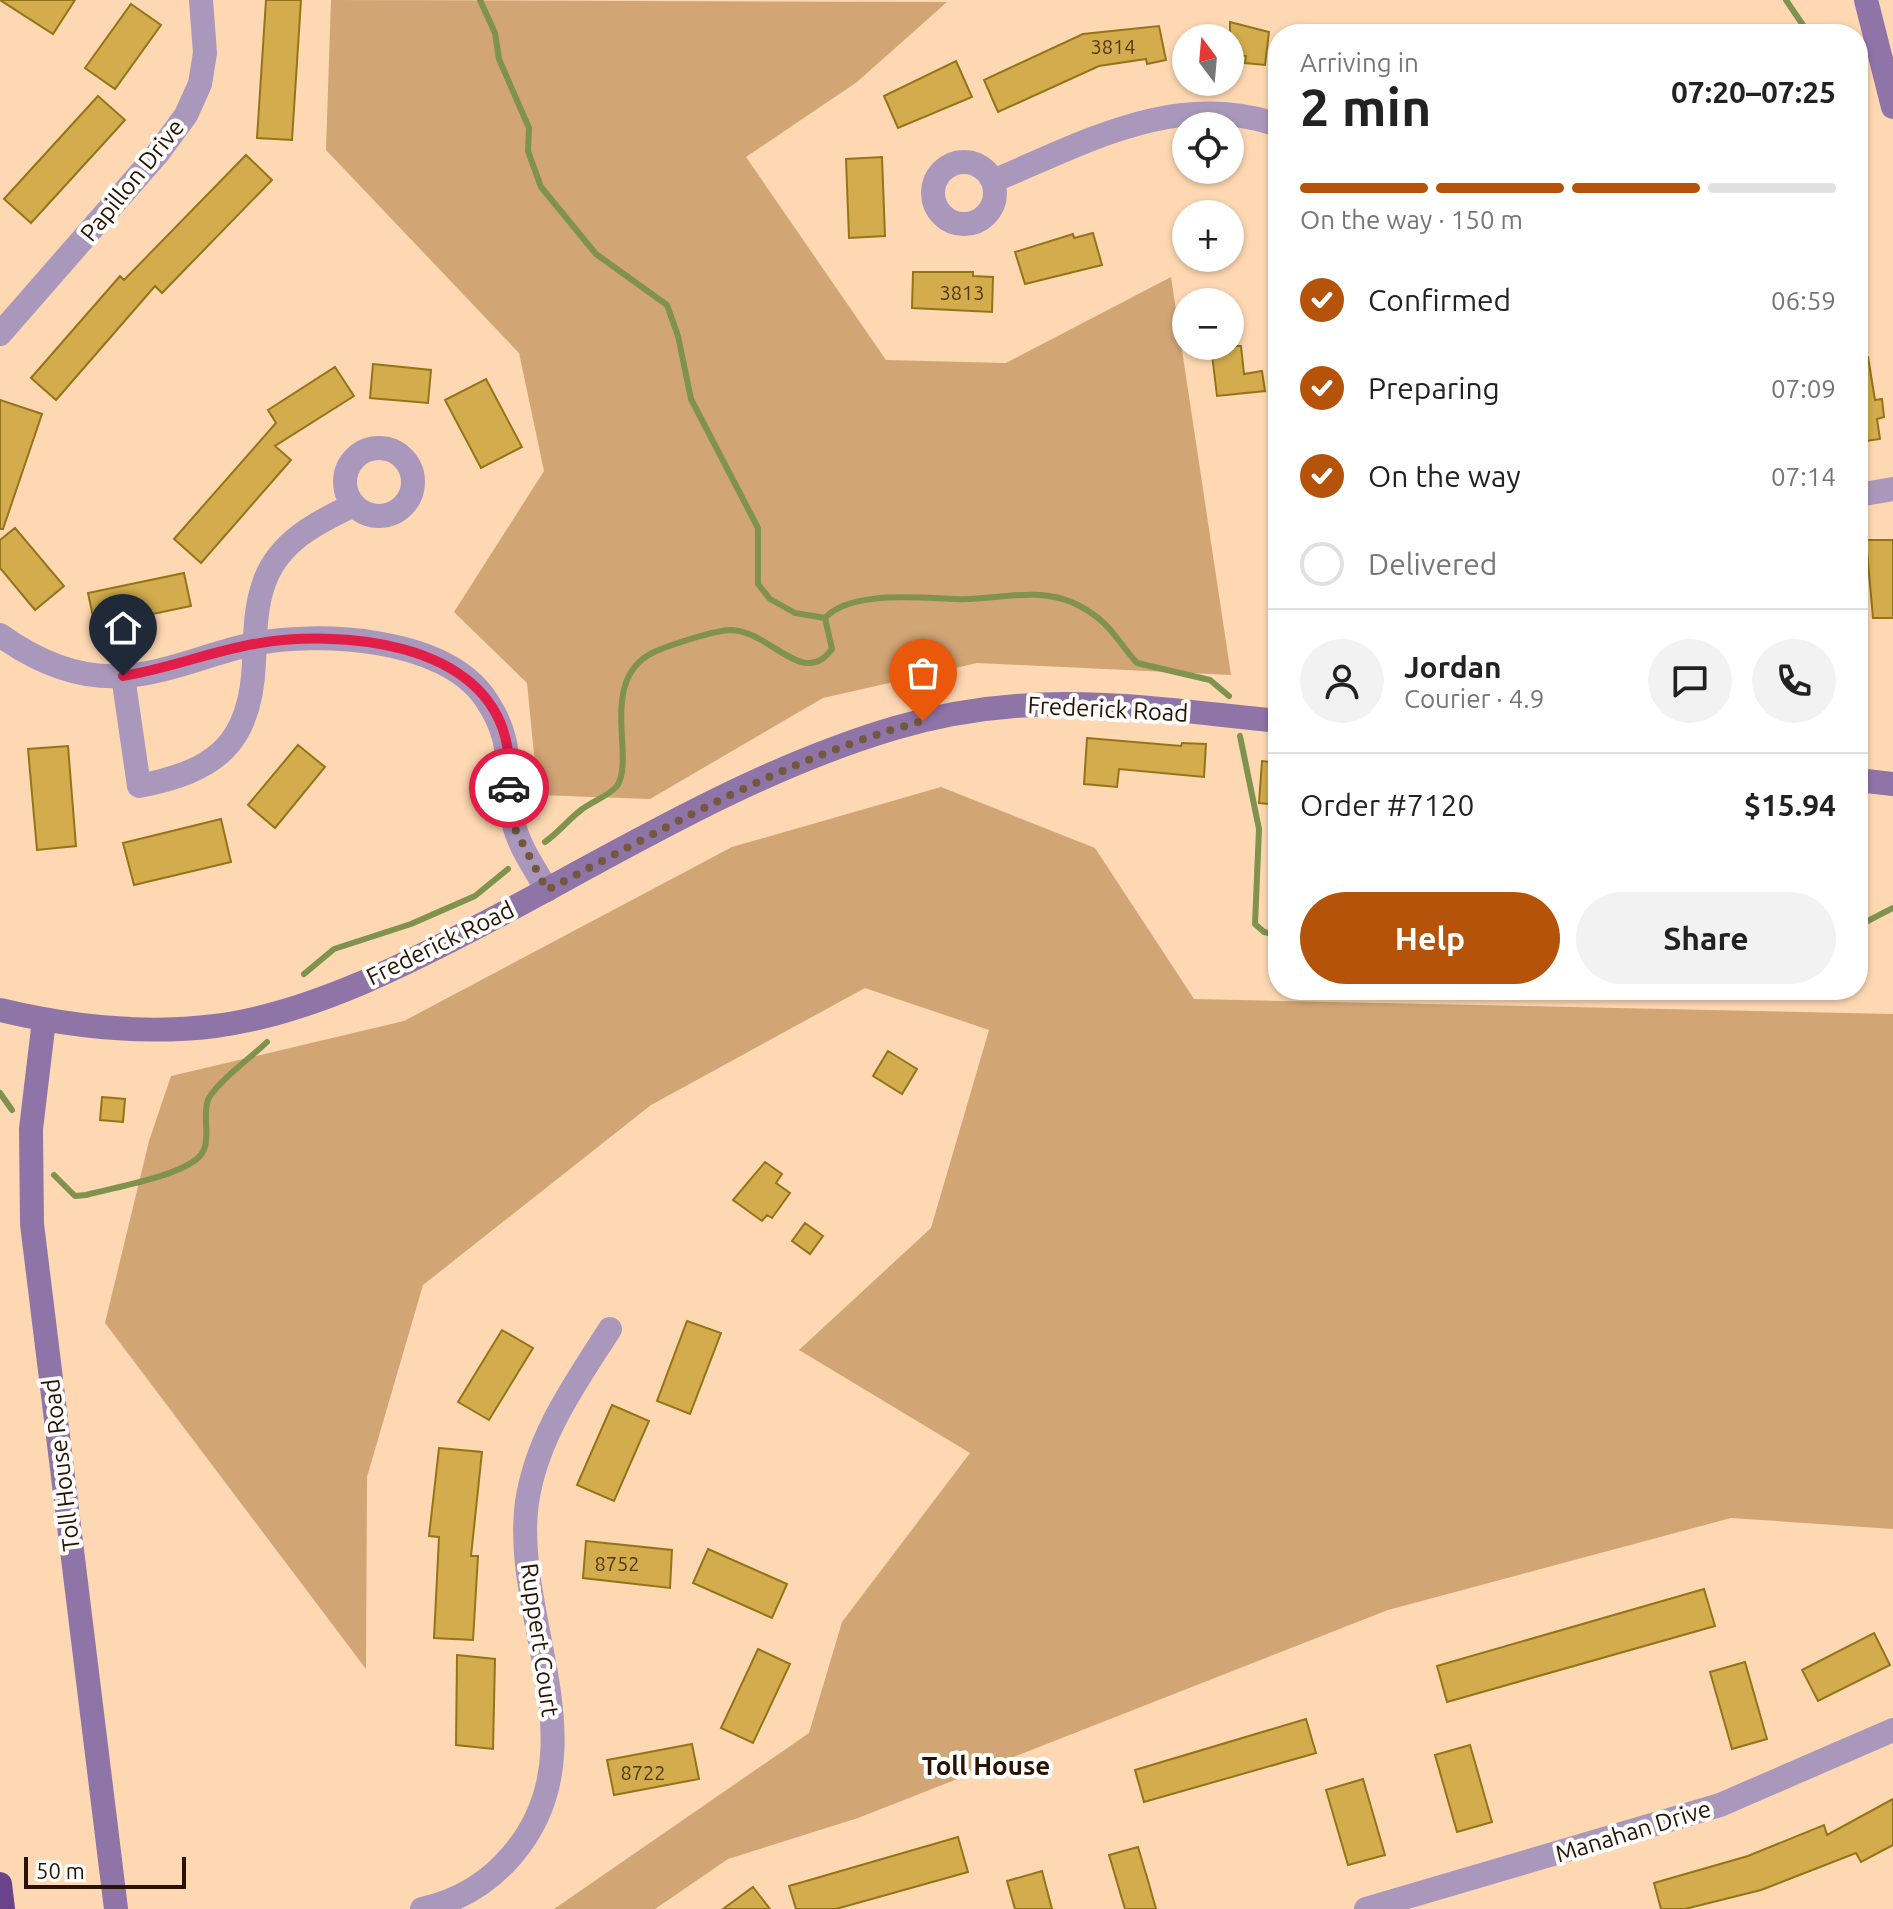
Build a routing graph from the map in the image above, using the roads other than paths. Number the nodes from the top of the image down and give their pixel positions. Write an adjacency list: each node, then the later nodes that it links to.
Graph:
1 (201, 0): 6 (street, Papillon Drive)
2 (1866, 0): 3 (main road)
3 (1892, 102)
4 (1268, 122): 5 (street)
5 (993, 181)
6 (0, 334)
7 (1893, 489): 8 (street)
8 (1868, 493)
9 (354, 505): 11 (street)
10 (0, 635): 12 (street)
11 (255, 644): 12 (street); 12 (street); 16 (street)
12 (123, 676)
13 (1268, 720): 16 (main road, Frederick Road)
14 (1868, 781): 15 (main road)
15 (1893, 784)
16 (547, 890): 18 (main road, Frederick Road)
17 (0, 1010): 18 (main road, Frederick Road)
18 (44, 1020): 23 (main road, Toll House Road)
19 (610, 1329): 24 (street, Ruppert Court)
20 (1893, 1730): 25 (street, Manahan Drive)
21 (0, 1884): 22 (highway)
22 (3, 1909)
23 (116, 1909)
24 (422, 1909)
25 (1366, 1909)

